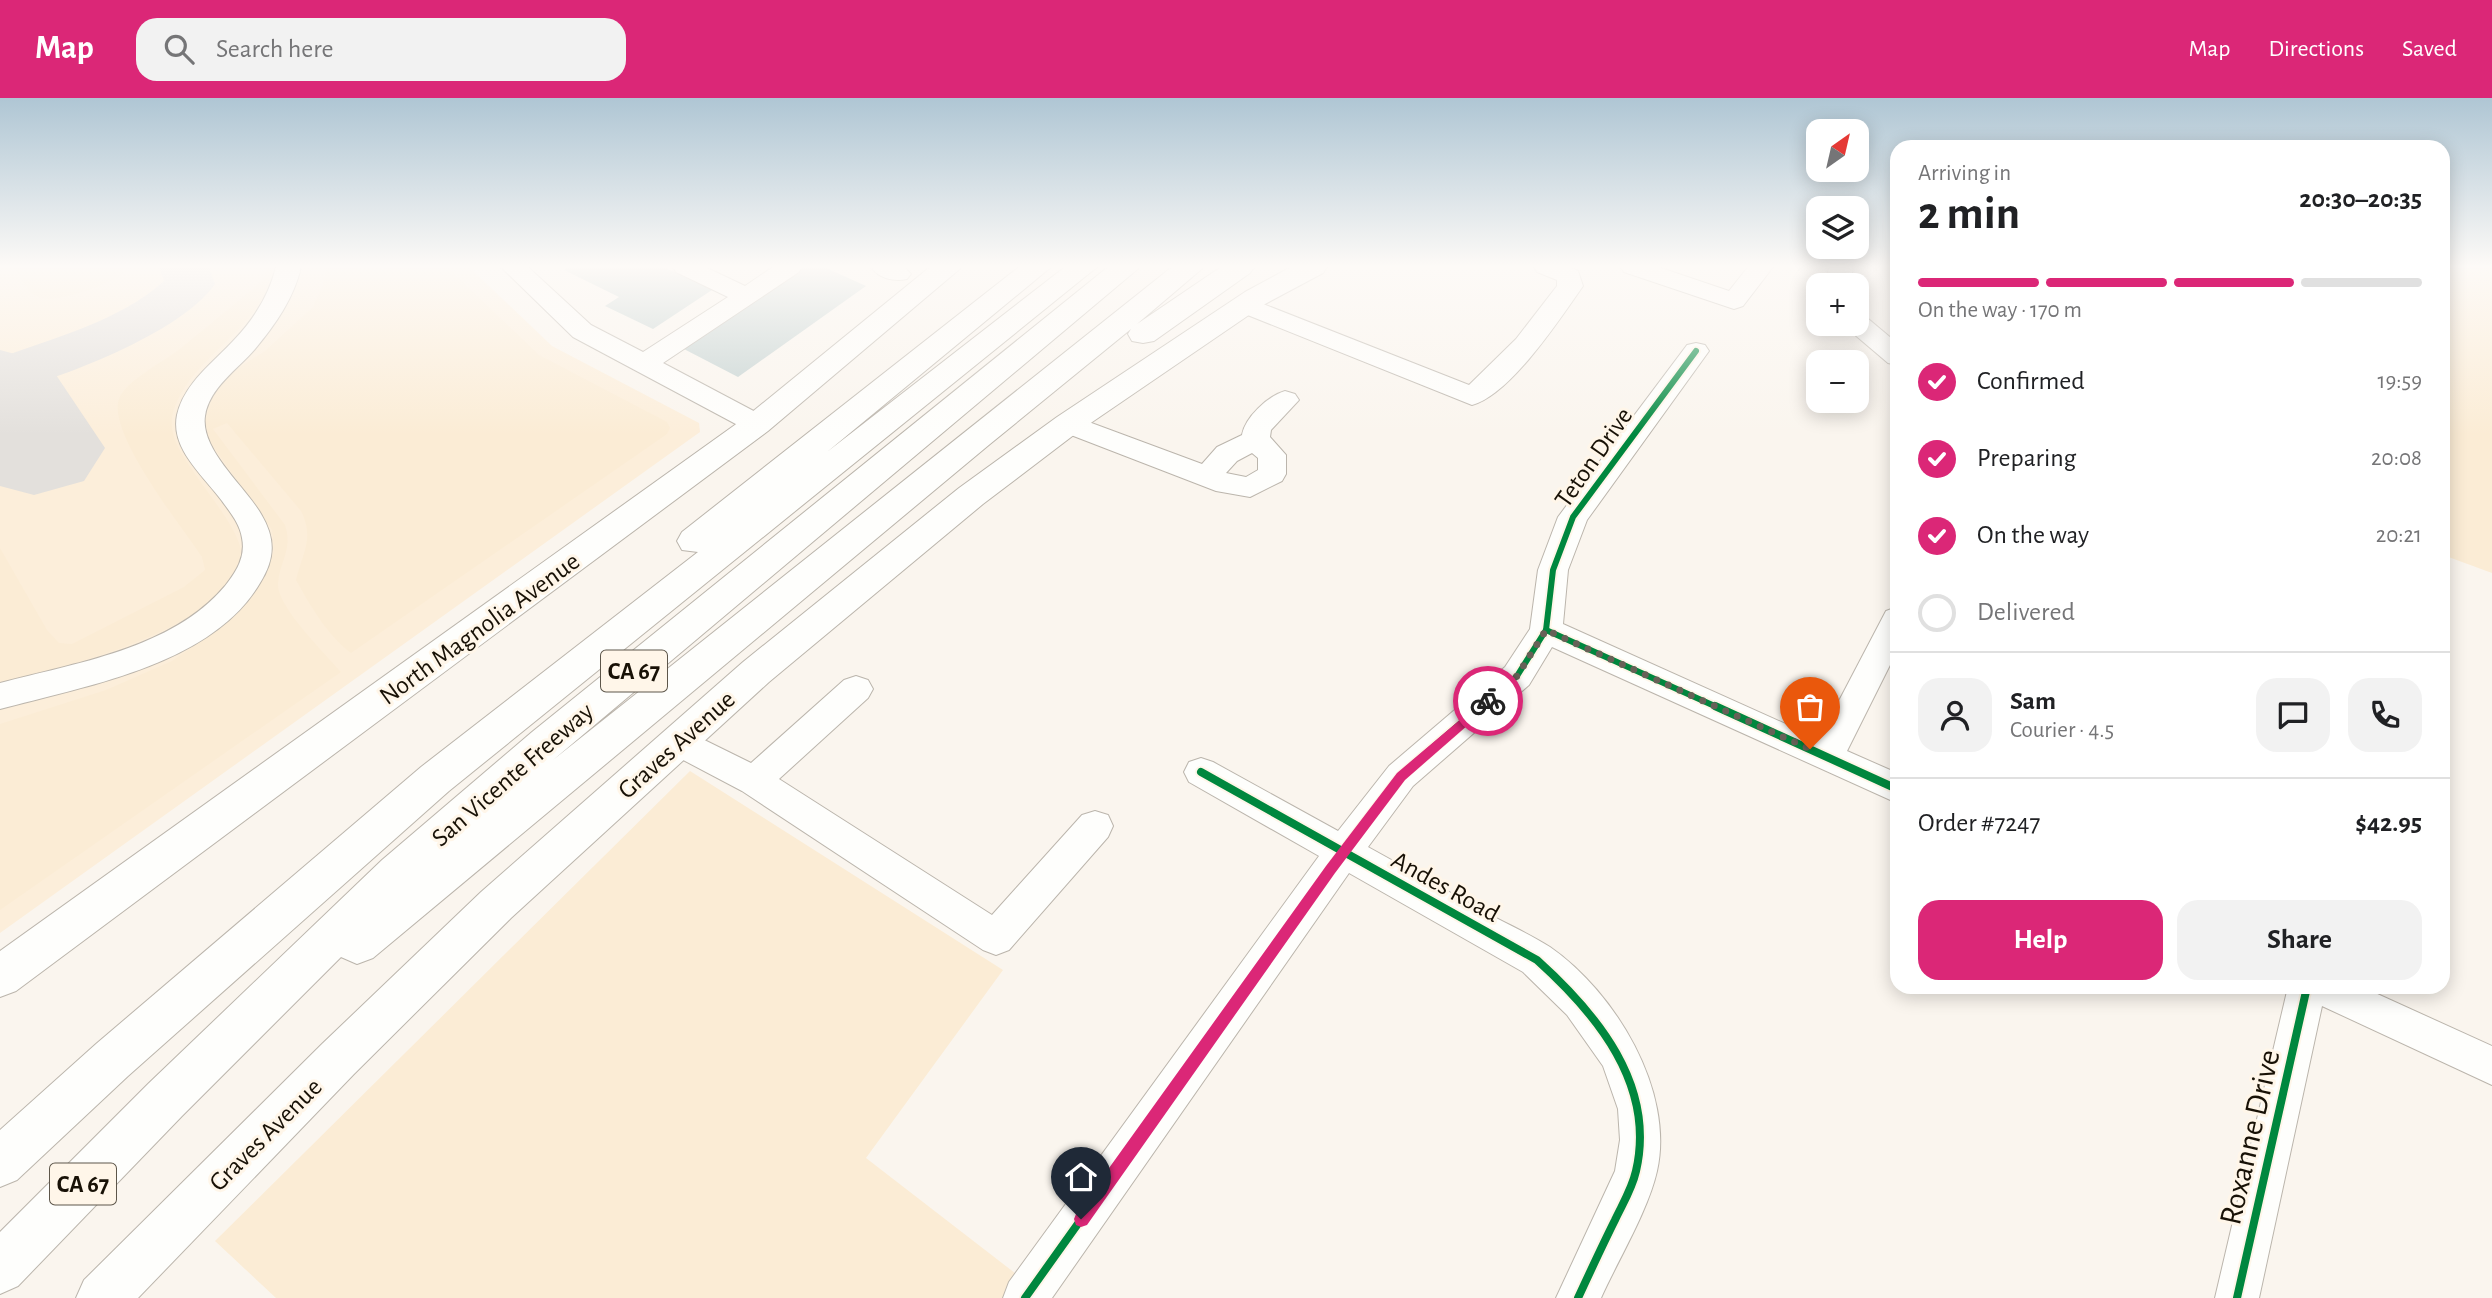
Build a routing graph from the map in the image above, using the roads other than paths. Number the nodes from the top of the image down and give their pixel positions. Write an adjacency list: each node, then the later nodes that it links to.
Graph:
1 (261, 323): 26 (street)
2 (574, 323): 16 (street)
3 (705, 323): 16 (street)
4 (880, 323): 18 (main road, North Magnolia Avenue)
5 (967, 323): 37 (main road)
6 (1012, 323): 37 (main road, San Vicente Freeway / CA 67)
7 (1058, 323): 39 (main road, San Vicente Freeway / CA 67)
8 (1120, 323): 20 (main road)
9 (1180, 323): 20 (main road)
10 (1196, 323): 19 (main road, Graves Avenue)
11 (1319, 323): 12 (street)
12 (1543, 323)
13 (1869, 334): 15 (street)
14 (1696, 351): 23 (street, Teton Drive)
15 (1890, 352)
16 (645, 363): 18 (street)
17 (1285, 400): 21 (street)
18 (757, 424): 34 (main road, North Magnolia Avenue)
19 (1068, 425): 22 (street); 27 (main road, Graves Avenue)
20 (978, 436): 39 (main road)
21 (1255, 439): 22 (street); 22 (street)
22 (1209, 478)
23 (1546, 630): 28 (street); 33 (street, Teton Drive)
24 (1890, 633): 28 (street)
25 (856, 689): 30 (street)
26 (0, 696)
27 (680, 741): 30 (street); 42 (main road, Graves Avenue)
28 (1827, 757): 31 (street)
29 (1201, 772): 33 (street, Andes Road)
30 (754, 782): 32 (street)
31 (1890, 786)
32 (1095, 826)
33 (1343, 852): 43 (street, Teton Drive); 44 (street, Andes Road)
34 (0, 977)
35 (2305, 994): 45 (street, Roxanne Drive)
36 (2336, 994): 38 (street)
37 (112, 1060): 40 (main road, San Vicente Freeway / CA 67)
38 (2492, 1066)
39 (165, 1100): 41 (main road, San Vicente Freeway / CA 67)
40 (0, 1163)
41 (0, 1268)
42 (103, 1298)
43 (1025, 1298)
44 (1578, 1298)
45 (2237, 1298)

